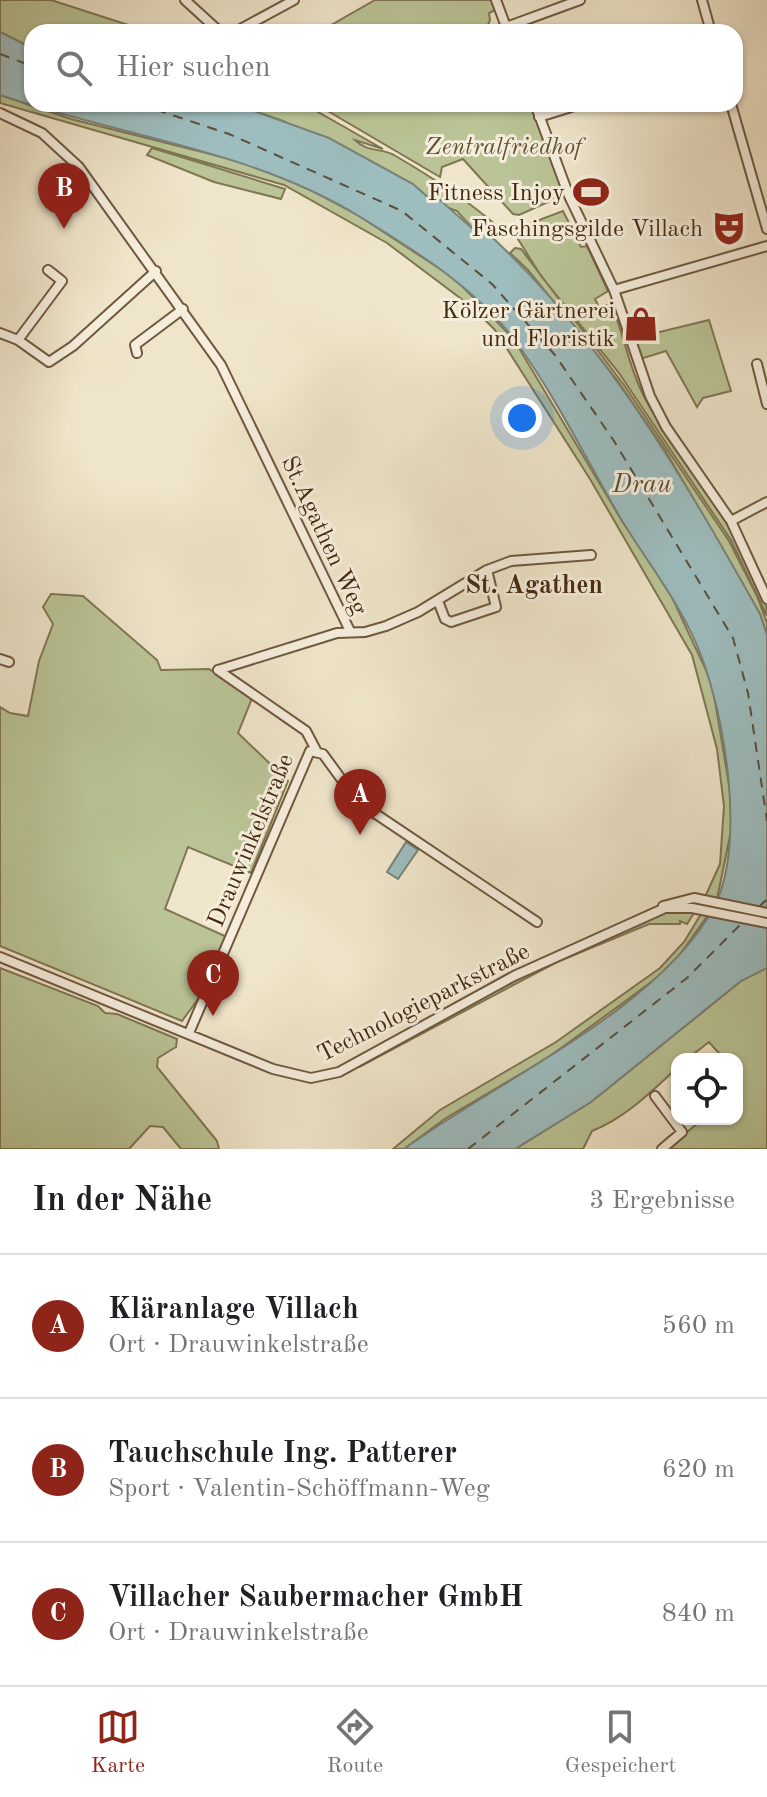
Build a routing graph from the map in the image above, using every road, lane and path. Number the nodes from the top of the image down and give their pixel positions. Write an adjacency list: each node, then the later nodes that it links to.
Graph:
1 (185, 0): 6 (street)
2 (294, 0): 7 (street)
3 (496, 0): 8 (street)
4 (580, 0): 9 (street)
5 (702, 0): 10 (street)
6 (211, 24)
7 (250, 24)
8 (505, 24)
9 (520, 24)
10 (709, 24)
11 (537, 112): 15 (street)
12 (555, 112): 15 (street)
13 (733, 112): 16 (street)
14 (0, 113): 19 (street, St.Agathen Weg)
15 (539, 117): 20 (street)
16 (767, 229)
17 (767, 246): 20 (street)
18 (48, 270): 23 (street)
19 (156, 271): 21 (street, St.Agathen Weg); 23 (street)
20 (614, 290): 28 (street)
21 (183, 309): 24 (street); 33 (street, St.Agathen Weg)
22 (0, 333): 23 (street)
23 (18, 340)
24 (137, 353)
25 (757, 364): 26 (street)
26 (767, 404)
27 (767, 502): 28 (street)
28 (731, 521): 31 (street)
29 (591, 555): 30 (street)
30 (487, 570): 32 (street); 32 (street)
31 (767, 599)
32 (438, 601): 33 (street)
33 (350, 631): 34 (street, St.Agathen Weg)
34 (316, 750): 37 (street, Drauwinkelstraße); 40 (street, Drauwinkelstraße)
35 (693, 903): 36 (street); 38 (street); 40 (street, Technologieparkstraße)
36 (767, 913)
37 (537, 922)
38 (767, 923)
39 (0, 957): 40 (street, Technologieparkstraße)
40 (189, 1033)
41 (655, 1096): 42 (street)
42 (662, 1149)

